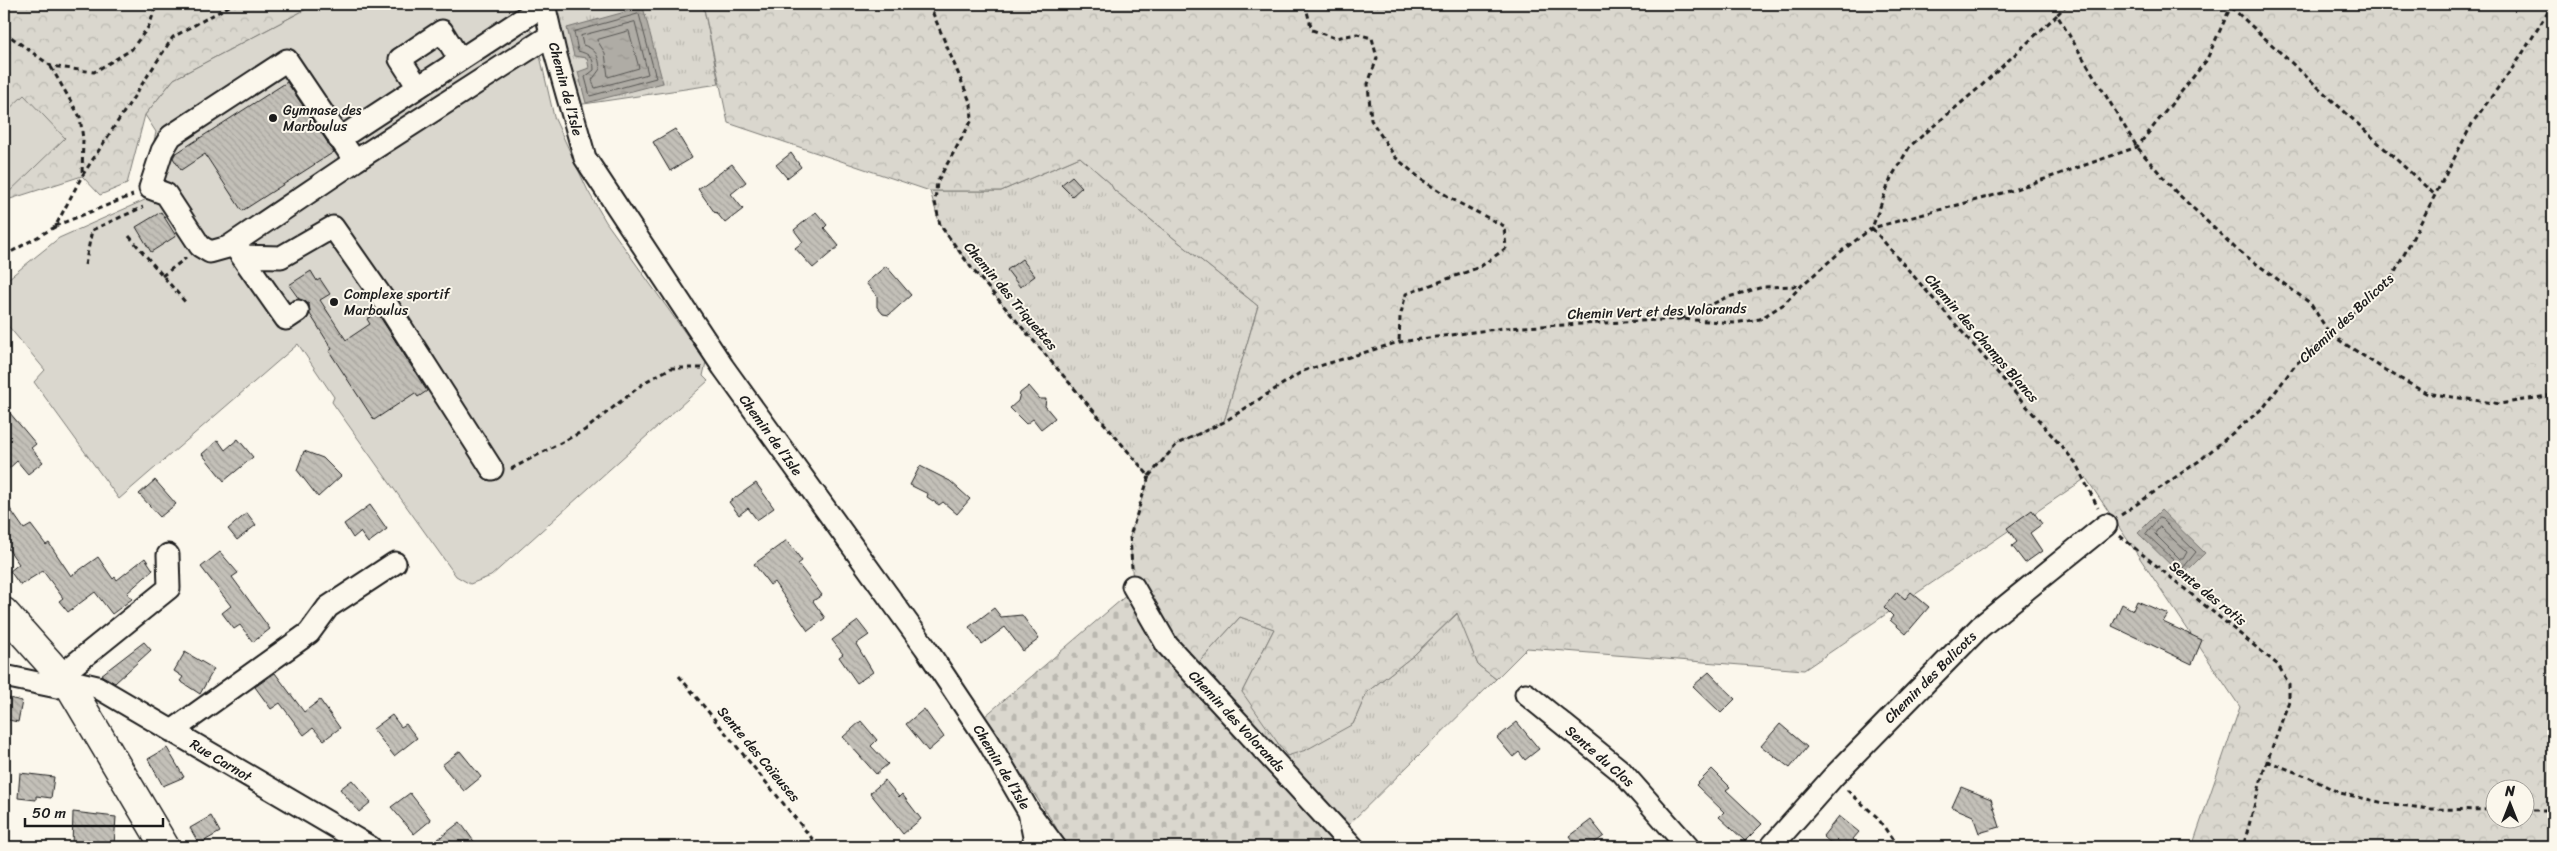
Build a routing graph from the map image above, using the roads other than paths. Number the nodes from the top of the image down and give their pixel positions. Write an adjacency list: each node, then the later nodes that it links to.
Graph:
1 (544, 4): 2 (street, Chemin de l’Isle); 3 (street)
2 (551, 34): 6 (street); 21 (street, Chemin de l’Isle)
3 (460, 60): 4 (street); 4 (street)
4 (418, 87): 5 (street)
5 (339, 138): 6 (street); 7 (street)
6 (355, 162): 7 (street)
7 (238, 250): 8 (street); 9 (street)
8 (298, 311)
9 (492, 469)
10 (2106, 525): 28 (street, Chemin des Balicots)
11 (168, 555): 16 (street)
12 (395, 563): 20 (street)
13 (1132, 586): 26 (street, Chemin des Volorands)
14 (4, 612): 16 (main road)
15 (4, 676): 16 (street, Rue Carnot)
16 (64, 680): 18 (street, Rue Carnot); 19 (main road)
17 (1526, 694): 27 (street, Sente du Clos)
18 (115, 697): 19 (street); 20 (street, Rue Carnot)
19 (85, 712): 22 (main road)
20 (172, 731): 23 (street, Rue Carnot)
21 (1029, 812): 24 (street, Chemin de l’Isle); 25 (street)
22 (165, 847)
23 (370, 847)
24 (1036, 847)
25 (1055, 847)
26 (1353, 847)
27 (1688, 847)
28 (1771, 847)

